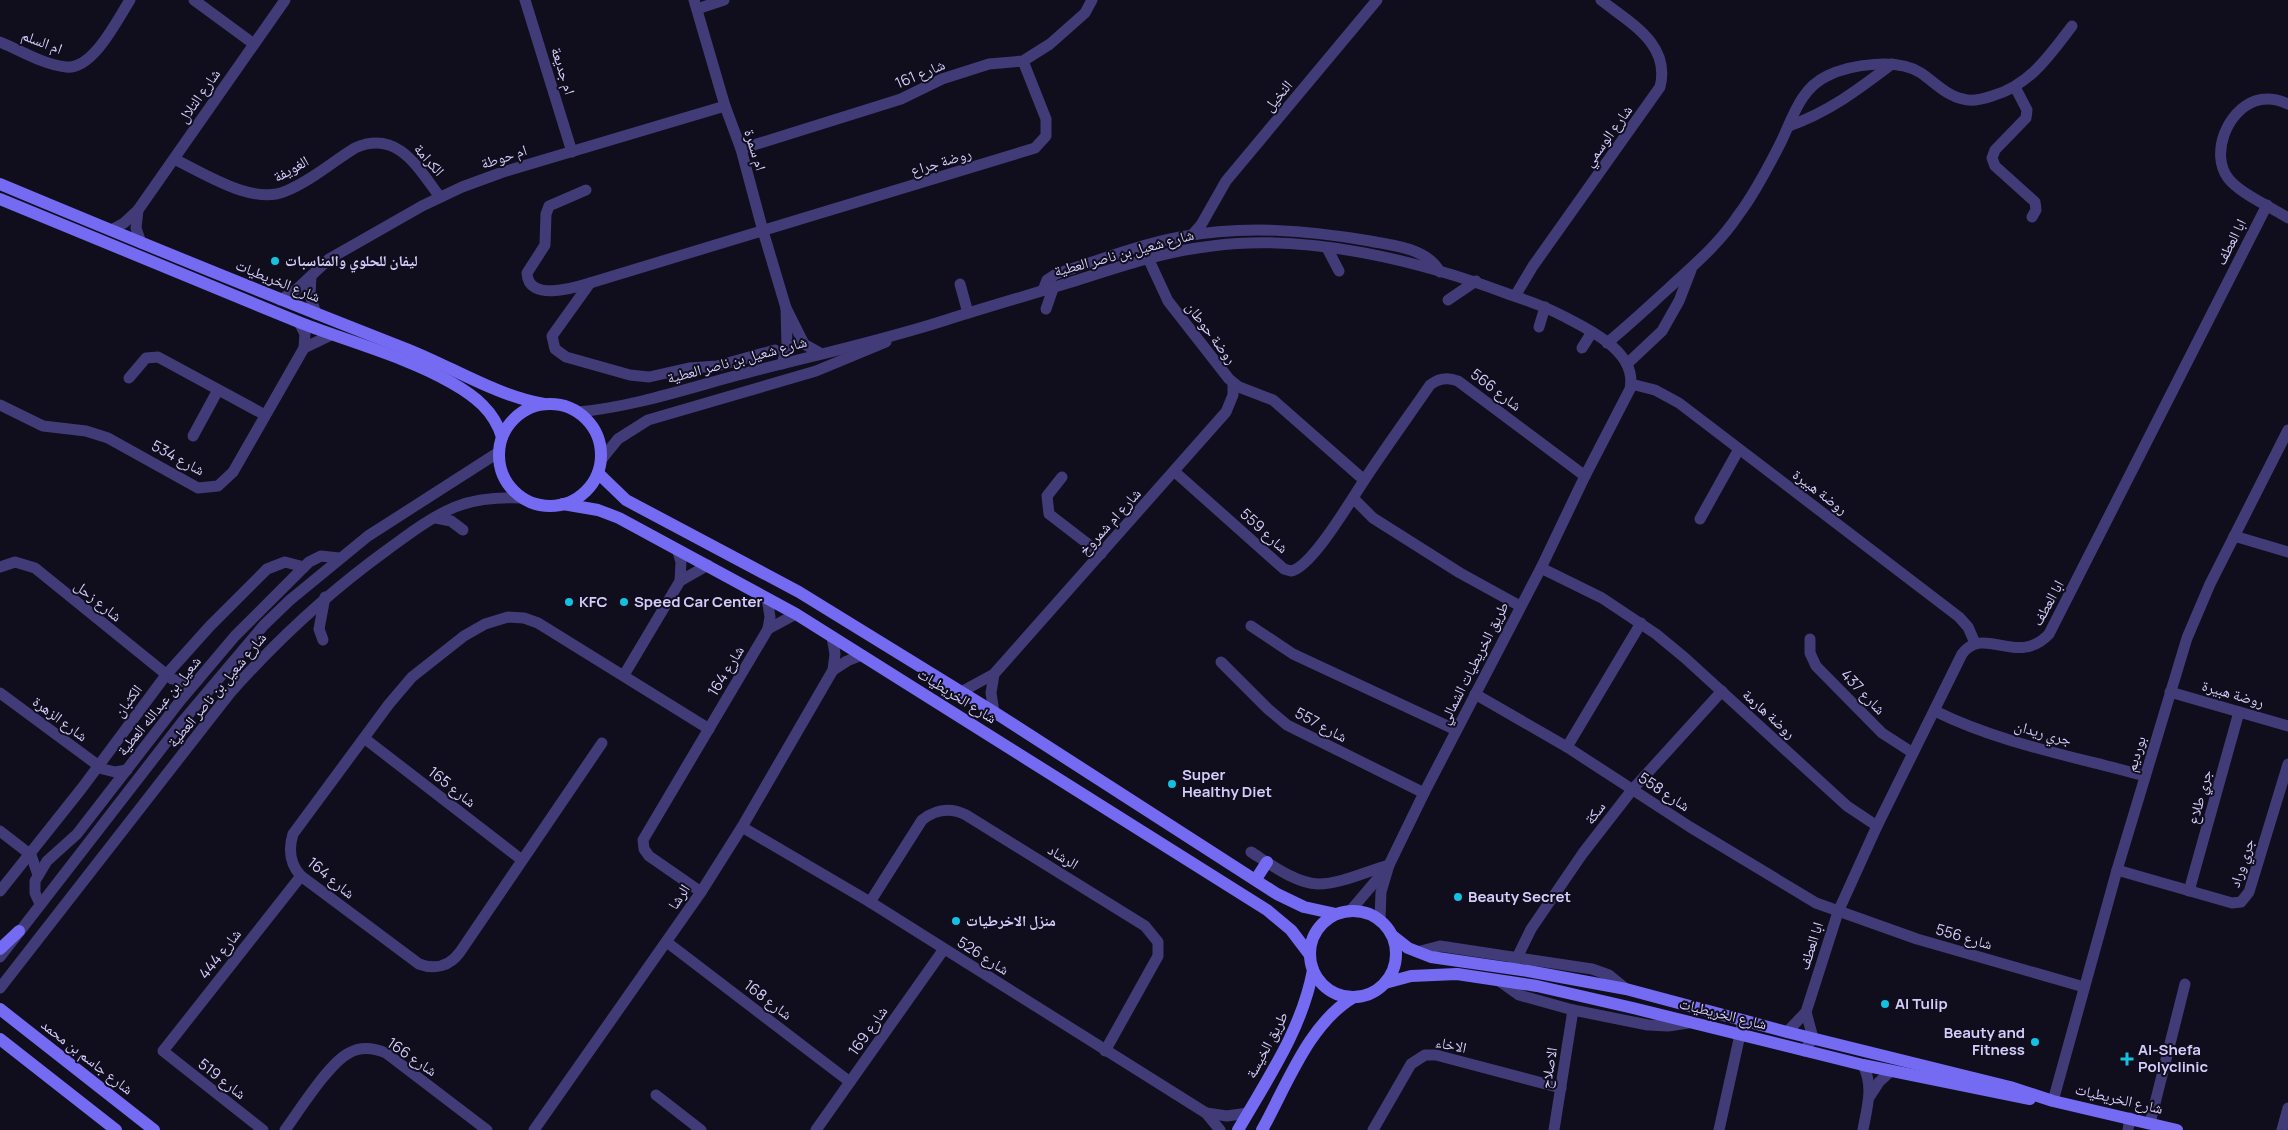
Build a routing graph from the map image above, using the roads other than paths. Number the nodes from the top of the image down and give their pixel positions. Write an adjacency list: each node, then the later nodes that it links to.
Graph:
1 (130, 0): 11 (street, ام السلم)
2 (194, 0): 12 (street)
3 (285, 0): 12 (street, شارع التلال)
4 (525, 0): 21 (street, ام جديعة)
5 (724, 0): 9 (street)
6 (1092, 0): 13 (street, شارع 161)
7 (1377, 0): 29 (street, النخيل)
8 (1601, 0): 48 (street, شارع الوسمي)
9 (696, 4): 17 (street, ام سمرة)
10 (2072, 26): 15 (street)
11 (0, 42)
12 (254, 44): 22 (street, شارع التلال)
13 (1023, 61): 20 (street, شارع 161); 33 (street, روضة جراع)
14 (1892, 64): 15 (street); 18 (street); 18 (street)
15 (2015, 87): 30 (street)
16 (2288, 104): 27 (street)
17 (725, 106): 20 (street, ام سمرة); 21 (street, ام حوطة)
18 (1789, 126): 40 (street)
19 (364, 145): 22 (street, الغويفة); 25 (street, الكرامة)
20 (741, 149): 33 (street, ام سمرة)
21 (572, 152): 25 (street, ام حوطة)
22 (174, 159): 28 (street, شارع التلال)
23 (0, 184): 32 (street, شارع الخريطيات)
24 (586, 190): 45 (street, روضة جراع)
25 (440, 197): 43 (street, ام حوطة)
26 (0, 199): 56 (street, شارع الخريطيات)
27 (2267, 205): 31 (street); 117 (street, ابا العطف)
28 (138, 210): 32 (street, شارع التلال); 36 (street)
29 (1207, 215): 34 (street); 35 (street, النخيل)
30 (2032, 217)
31 (2288, 218)
32 (111, 230): 36 (street, شارع الخريطيات)
33 (763, 231): 45 (street, روضة جراع); 52 (street, ام سمرة)
34 (1218, 232): 35 (street); 37 (street); 42 (street)
35 (1192, 235): 47 (street)
36 (141, 242): 49 (street, شارع الخريطيات)
37 (1217, 245): 38 (street, شارع شعيل بن ناصر العطية); 39 (street, شارع شعيل بن ناصر العطية)
38 (1327, 248): 41 (street); 42 (street, شارع شعيل بن ناصر العطية)
39 (1148, 258): 47 (street, شارع شعيل بن ناصر العطية); 72 (street, روضة حوطان)
40 (1691, 268): 61 (street); 67 (street)
41 (1339, 271)
42 (1440, 272): 44 (street, شارع شعيل بن ناصر العطية)
43 (311, 276): 49 (street, ام حوطة); 55 (street)
44 (1476, 281): 48 (street, شارع شعيل بن ناصر العطية); 50 (street)
45 (590, 284): 70 (street)
46 (960, 284): 54 (street)
47 (1049, 288): 53 (street); 54 (street, شارع شعيل بن ناصر العطية)
48 (1515, 296): 51 (street, شارع شعيل بن ناصر العطية)
49 (280, 300): 55 (street, شارع الخريطيات)
50 (1448, 300)
51 (1545, 307): 57 (street); 58 (street, شارع شعيل بن ناصر العطية)
52 (786, 308): 65 (street, ام سمرة); 68 (street, ام سمرة)
53 (1046, 309)
54 (968, 313): 60 (street, شارع شعيل بن ناصر العطية)
55 (316, 314): 76 (street, شارع الخريطيات)
56 (299, 322): 59 (street, شارع الخريطيات); 62 (street)
57 (1539, 327)
58 (1592, 332): 61 (street, شارع شعيل بن ناصر العطية); 63 (street)
59 (331, 334): 62 (street); 82 (street, شارع الخريطيات)
60 (903, 334): 65 (street, شارع شعيل بن ناصر العطية); 85 (street, شارع شعيل بن ناصر العطية)
61 (1607, 343): 67 (street, شارع شعيل بن ناصر العطية)
62 (304, 348): 79 (street, شارع 534)
63 (1582, 348)
64 (775, 350): 66 (street)
65 (820, 353): 68 (street, شارع شعيل بن ناصر العطية)
66 (746, 358): 69 (street); 70 (street)
67 (1628, 363): 73 (street)
68 (782, 364): 69 (street, شارع شعيل بن ناصر العطية)
69 (749, 372): 75 (street, شارع شعيل بن ناصر العطية)
70 (667, 375): 75 (street)
71 (129, 378): 74 (street)
72 (1234, 383): 86 (street, شارع ام شمروخ); 90 (street, روضة حوطان)
73 (1631, 384): 83 (street, روضة هبيرة); 88 (street)
74 (218, 390): 79 (street); 81 (street)
75 (672, 392): 78 (street, شارع شعيل بن ناصر العطية)
76 (544, 404): 78 (street); 82 (street)
77 (0, 405): 79 (street, شارع 534)
78 (578, 412): 85 (street)
79 (265, 415)
80 (2288, 430): 97 (street, بورديم)
81 (193, 436)
82 (502, 437): 84 (street)
83 (1740, 449): 95 (street); 117 (street, روضة هبيرة)
84 (499, 452): 91 (street); 101 (street, شارع شعيل بن ناصر العطية)
85 (601, 460): 87 (street)
86 (1175, 472): 92 (street, شارع 559); 100 (street, شارع ام شمروخ)
87 (598, 473): 93 (street); 126 (street, شارع الخريطيات)
88 (1585, 476): 90 (street, شارع 566); 105 (street, طريق الخريطيات الشمالي)
89 (1062, 477): 100 (street)
90 (1364, 480): 92 (street, شارع 559)
91 (523, 498): 93 (street); 94 (street, شارع شعيل بن ناصر العطية)
92 (1354, 499): 109 (street)
93 (564, 504): 98 (street, شارع الخريطيات)
94 (436, 518): 96 (street); 107 (street, شارع شعيل بن ناصر العطية)
95 (1700, 519)
96 (463, 530)
97 (2234, 536): 99 (street); 127 (street, بورديم)
98 (677, 549): 102 (street, شارع الخريطيات); 106 (street)
99 (2288, 552)
100 (1102, 554): 121 (street, شارع ام شمروخ)
101 (339, 558): 104 (street, شعيل بن عبدالله العطية); 171 (street, شارع شعيل بن ناصر العطية)
102 (708, 565): 106 (street); 108 (street, شارع الخريطيات)
103 (0, 567): 123 (street, شارع زحل)
104 (304, 567): 123 (street, الكثبان); 124 (street, شعيل بن عبدالله العطية)
105 (1541, 568): 109 (street, طريق الخريطيات الشمالي); 111 (street, روضة هارمة)
106 (680, 582): 122 (street)
107 (325, 597): 116 (street); 189 (street, شارع شعيل بن ناصر العطية)
108 (767, 598): 110 (street, شارع الخريطيات); 113 (street, شارع 164)
109 (1520, 606): 129 (street, طريق الخريطيات الشمالي)
110 (796, 614): 113 (street, شارع 164); 114 (street, شارع الخريطيات)
111 (1641, 623): 125 (street, روضة هارمة); 140 (street)
112 (1251, 626): 136 (street)
113 (768, 630): 135 (street, شارع 164)
114 (832, 637): 118 (street, شارع الخريطيات); 120 (street, الرشا)
115 (1810, 639): 141 (street, شارع 437)
116 (323, 640)
117 (1975, 643): 131 (street, ابا العطف)
118 (862, 655): 120 (street); 142 (street, شارع الخريطيات)
119 (1221, 662): 149 (street, شارع 557)
120 (833, 670): 154 (street, الرشا)
121 (994, 674): 126 (street, شارع ام شمروخ); 132 (street)
122 (624, 675): 135 (street, شارع 164); 137 (street, شارع 164)
123 (169, 677): 124 (street); 130 (street); 144 (street, الكثبان)
124 (198, 680): 130 (street, شعيل بن عبدالله العطية)
125 (1722, 691): 147 (street, سكة); 153 (street, روضة هارمة)
126 (961, 692): 132 (street, شارع الخريطيات)
127 (2170, 692): 133 (street, روضة هبيرة); 146 (street, بورديم)
128 (0, 693): 144 (street, شارع الزهرة)
129 (1475, 694): 136 (street, طريق الخريطيات الشمالي); 140 (street, شارع 558)
130 (178, 704): 145 (street, شعيل بن عبدالله العطية)
131 (1935, 711): 141 (street, ابا العطف); 146 (street, جري ريدان)
132 (994, 712): 139 (street, شارع الخريطيات)
133 (2239, 712): 134 (street, روضة هبيرة); 168 (street, جري طلاع)
134 (2288, 726)
135 (709, 729): 169 (street, شارع 164)
136 (1456, 730): 149 (street, طريق الخريطيات الشمالي)
137 (364, 738): 160 (street, شارع 165); 165 (street, شارع 164)
138 (602, 743): 160 (street, شارع 164)
139 (1045, 746): 142 (street); 148 (street, شارع الخريطيات)
140 (1567, 747): 147 (street, شارع 558)
141 (1914, 753): 153 (street, ابا العطف)
142 (1034, 764): 151 (street, شارع الخريطيات)
143 (2288, 764): 168 (street, جري وراد)
144 (100, 768): 145 (street); 150 (street); 158 (street, الكثبان)
145 (126, 770): 150 (street, شعيل بن عبدالله العطية)
146 (2145, 776): 163 (street, بورديم)
147 (1632, 790): 173 (street, شارع 558); 183 (street, سكة)
148 (1117, 791): 151 (street); 152 (street, شارع الخريطيات)
149 (1424, 793): 162 (street, طريق الخريطيات الشمالي)
150 (108, 794): 159 (street, شعيل بن عبدالله العطية)
151 (1105, 809): 156 (street, شارع الخريطيات)
152 (1153, 814): 156 (street); 166 (street, شارع الخريطيات)
153 (1877, 826): 173 (street, ابا العطف)
154 (742, 827): 169 (street, الرشا); 170 (street, شارع 526)
155 (0, 831): 158 (street)
156 (1142, 832): 181 (street, شارع الخريطيات)
157 (1251, 852): 161 (street)
158 (30, 854): 159 (street); 164 (street); 167 (street, الكثبان)
159 (53, 855): 164 (street, شعيل بن عبدالله العطية)
160 (522, 860): 165 (street, شارع 164)
161 (1267, 862): 162 (street); 166 (street)
162 (1389, 865): 172 (street, طريق الخريطيات الشمالي); 175 (street, طريق الخريطيات الشمالي)
163 (2117, 870): 168 (street, جري وراد); 188 (street, بورديم)
164 (38, 875): 171 (street)
165 (301, 876): 200 (street, شارع 444)
166 (1256, 880): 174 (street, شارع الخريطيات)
167 (0, 891)
168 (2189, 891)
169 (701, 892): 178 (street, الرشا)
170 (870, 902): 180 (street, شارع 526); 201 (street, الرشاد)
171 (40, 904): 176 (street, شارع شعيل بن ناصر العطية)
172 (1351, 910): 174 (street); 175 (street)
173 (1838, 912): 188 (street, شارع 556); 193 (street, ابا العطف)
174 (1336, 914): 181 (street)
175 (1380, 919): 177 (street)
176 (19, 930): 179 (street); 182 (street, شارع شعيل بن ناصر العطية)
177 (1394, 937): 183 (street, شارع الخريطيات); 186 (street)
178 (668, 942): 205 (street, شارع 168); 220 (street, الرشا)
179 (0, 949)
180 (944, 949): 201 (street, شارع 526); 205 (street, شارع 169)
181 (1310, 955): 184 (street)
182 (0, 957)
183 (1514, 963): 194 (street, شارع الخريطيات)
184 (1312, 970): 190 (street); 212 (street, طريق الخيسة)
185 (1498, 980): 186 (street, شارع الخريطيات); 192 (street); 195 (street, شارع الخريطيات)
186 (1386, 983): 190 (street)
187 (2185, 984): 213 (street)
188 (2084, 987): 209 (street, بورديم)
189 (0, 988)
190 (1354, 997): 225 (street)
191 (0, 1009): 216 (street, شارع جاسم بن محمد)
192 (1573, 1010): 195 (street); 206 (street, الاصلاح)
193 (1806, 1012): 196 (street); 198 (street)
194 (1742, 1021): 196 (street, شارع الخريطيات); 197 (street)
195 (1688, 1022): 197 (street, شارع الخريطيات)
196 (1787, 1032): 198 (street, شارع الخريطيات)
197 (1740, 1034): 202 (street, شارع الخريطيات); 228 (street)
198 (1813, 1038): 202 (street); 209 (street, شارع الخريطيات)
199 (0, 1039): 215 (street)
200 (163, 1051): 217 (street, شارع 519)
201 (1105, 1051): 211 (street, شارع 526)
202 (1804, 1051): 203 (street, شارع الخريطيات)
203 (1863, 1065): 204 (street, شارع الخريطيات); 208 (street)
204 (1891, 1071): 208 (street); 209 (street, شارع الخريطيات)
205 (850, 1082): 222 (street, شارع 169)
206 (1561, 1088): 226 (street, الاخاء); 227 (street, الاصلاح)
207 (656, 1095): 221 (street)
208 (1870, 1096): 229 (street)
209 (2053, 1101): 214 (street, شارع الخريطيات)
210 (2288, 1108): 231 (street)
211 (1206, 1113): 212 (street, شارع 526); 223 (street, شارع 526)
212 (1248, 1113): 224 (street, طريق الخيسة)
213 (2150, 1123): 214 (street, شارع الخريطيات); 230 (street, شارع الخريطيات)
214 (2129, 1124)
215 (116, 1130)
216 (154, 1130)
217 (263, 1130)
218 (285, 1130): 219 (street, شارع 166)
219 (487, 1130)
220 (534, 1130)
221 (701, 1130)
222 (816, 1130)
223 (1220, 1130)
224 (1238, 1130)
225 (1262, 1130)
226 (1373, 1130)
227 (1554, 1130)
228 (1719, 1130)
229 (1863, 1130)
230 (2177, 1130)
231 (2282, 1130)

